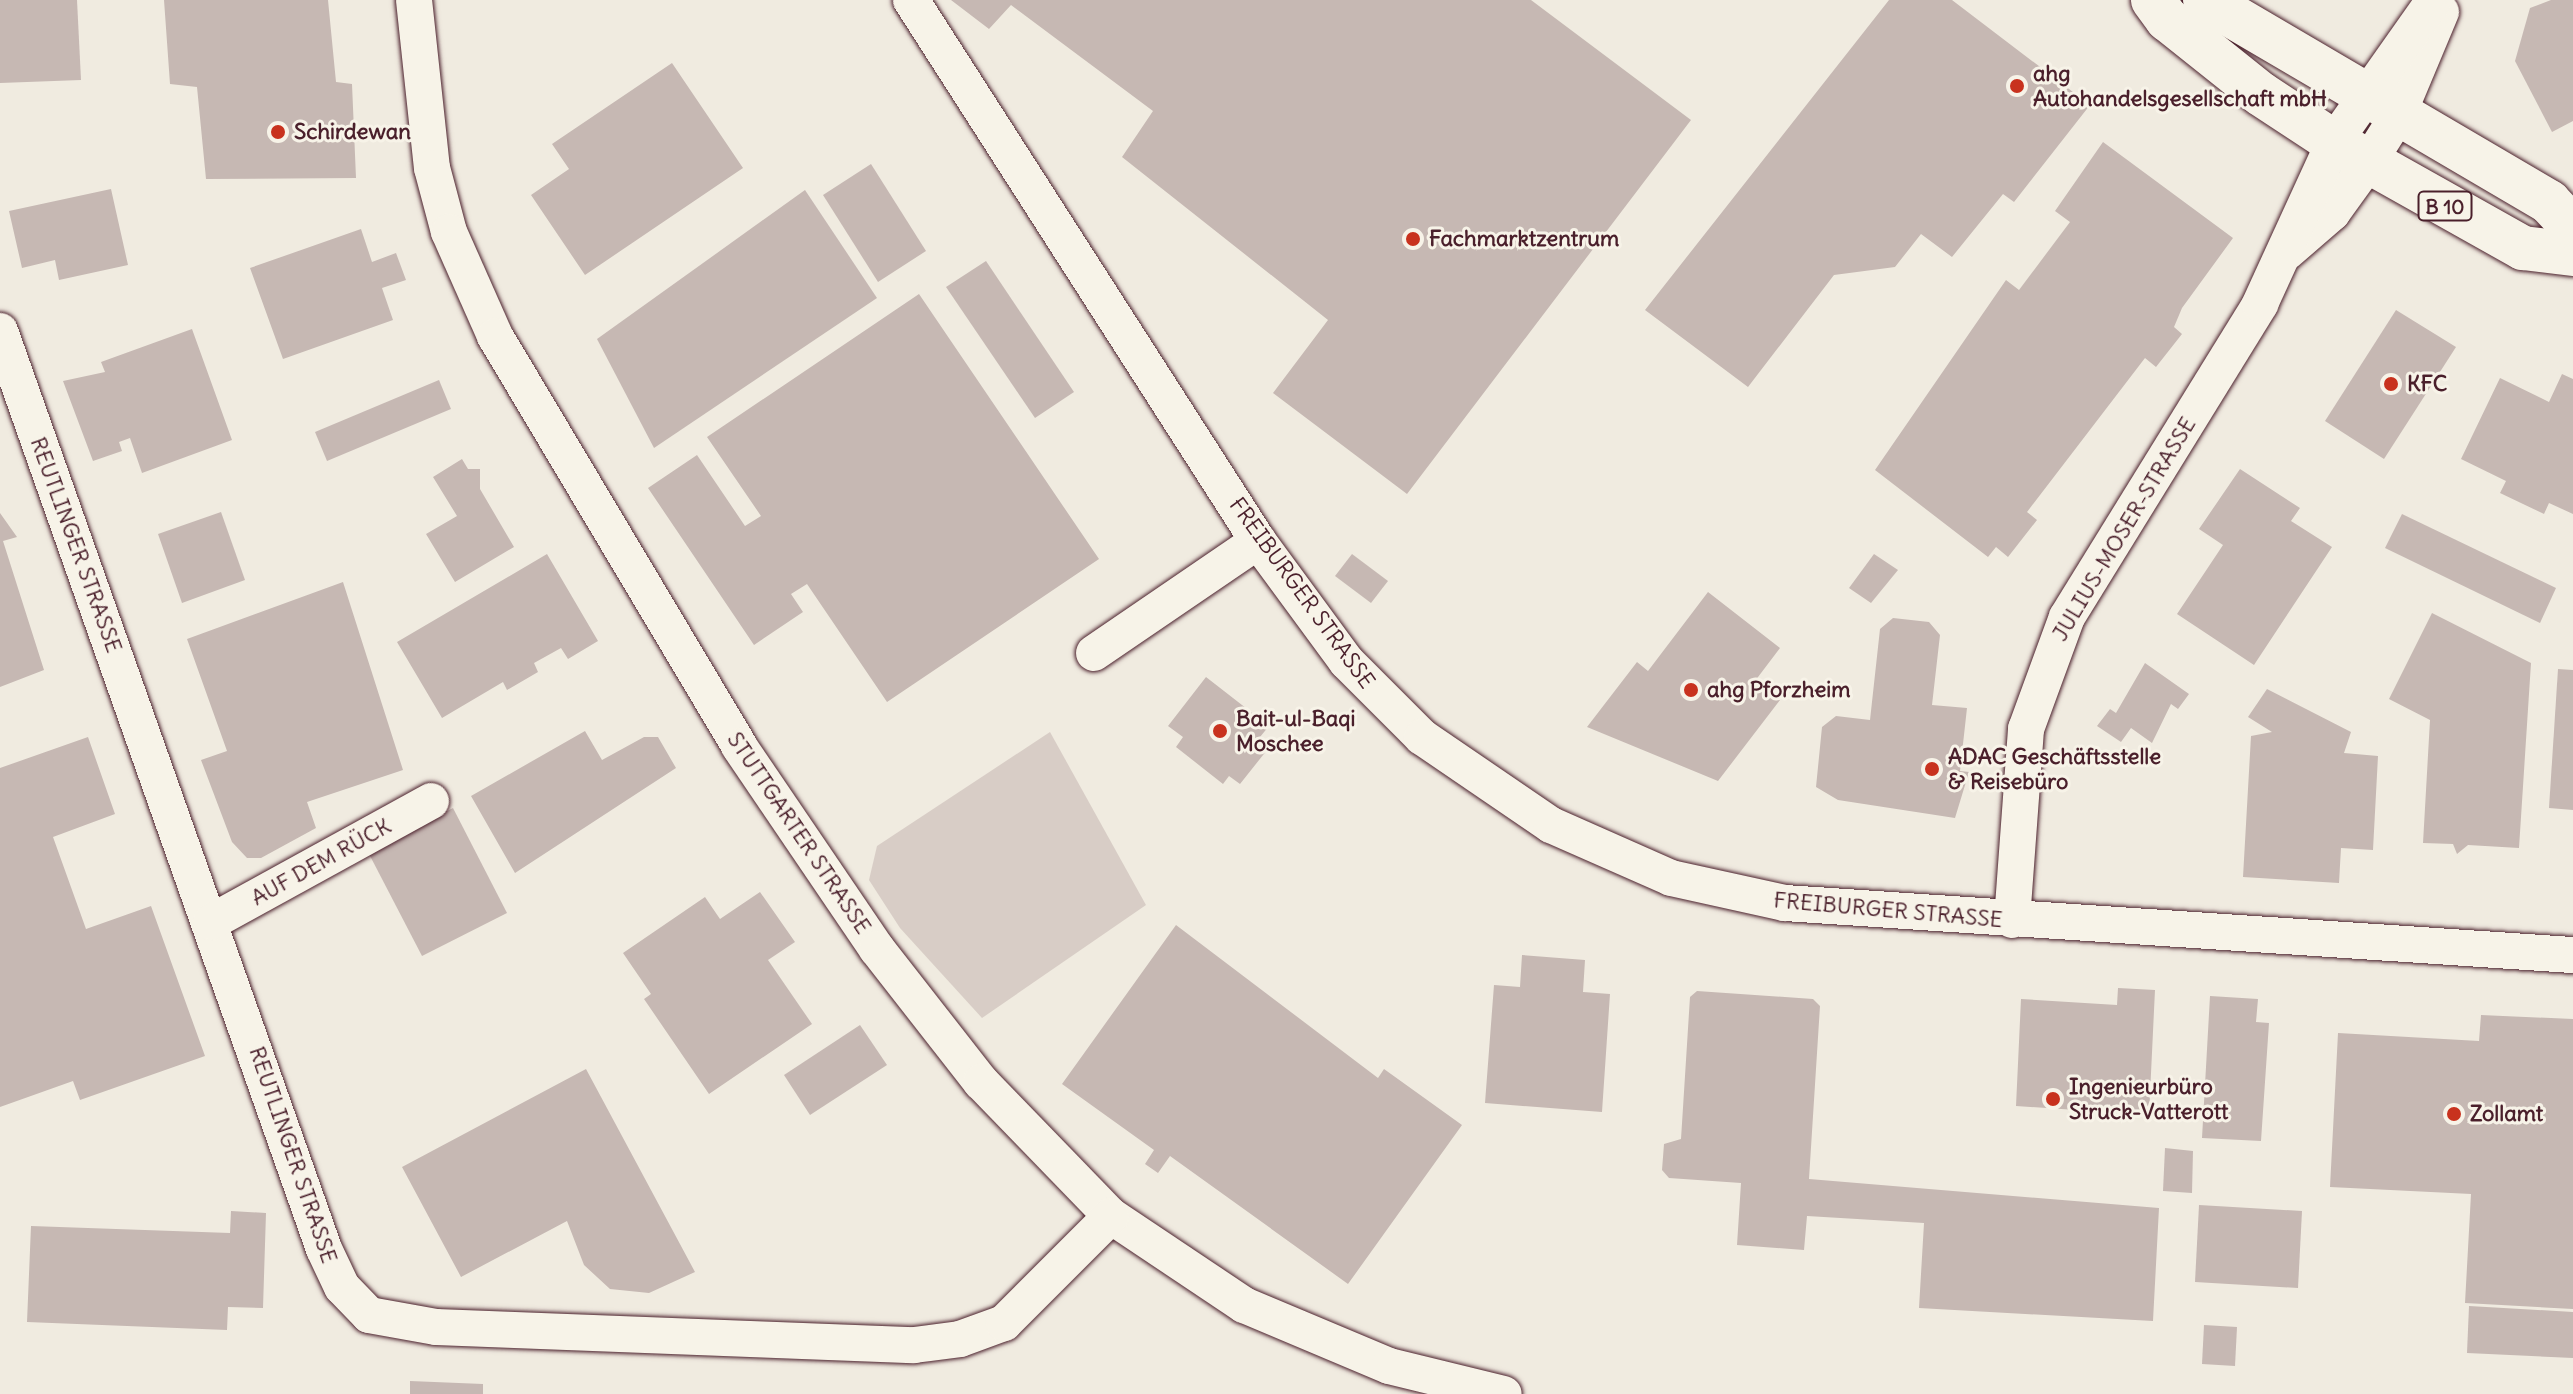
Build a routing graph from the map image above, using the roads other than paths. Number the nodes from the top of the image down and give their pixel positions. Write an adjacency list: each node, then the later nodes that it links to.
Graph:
1 (414, 0): 18 (street, STUTTGARTER STRASSE)
2 (911, 0): 12 (street, FREIBURGER STRASSE)
3 (2153, 0): 8 (main road, B 10)
4 (2205, 0): 7 (main road, B 10)
5 (2434, 0): 7 (street)
6 (2444, 0): 7 (street)
7 (2380, 106): 8 (street, JULIUS-MOSER-STRASSE); 9 (main road, B 10)
8 (2351, 153): 10 (main road, B 10); 15 (street, JULIUS-MOSER-STRASSE)
9 (2573, 228)
10 (2573, 254)
11 (0, 331): 16 (street, REUTLINGER STRASSE)
12 (1258, 541): 13 (street); 15 (street, FREIBURGER STRASSE)
13 (1094, 653)
14 (431, 801): 16 (street, AUF DEM RÜCK)
15 (2012, 920): 17 (street, FREIBURGER STRASSE)
16 (211, 922): 18 (street, REUTLINGER STRASSE)
17 (2573, 955)
18 (1111, 1216): 19 (street, STUTTGARTER STRASSE)
19 (1386, 1380): 20 (street, STUTTGARTER STRASSE)
20 (1504, 1394)

